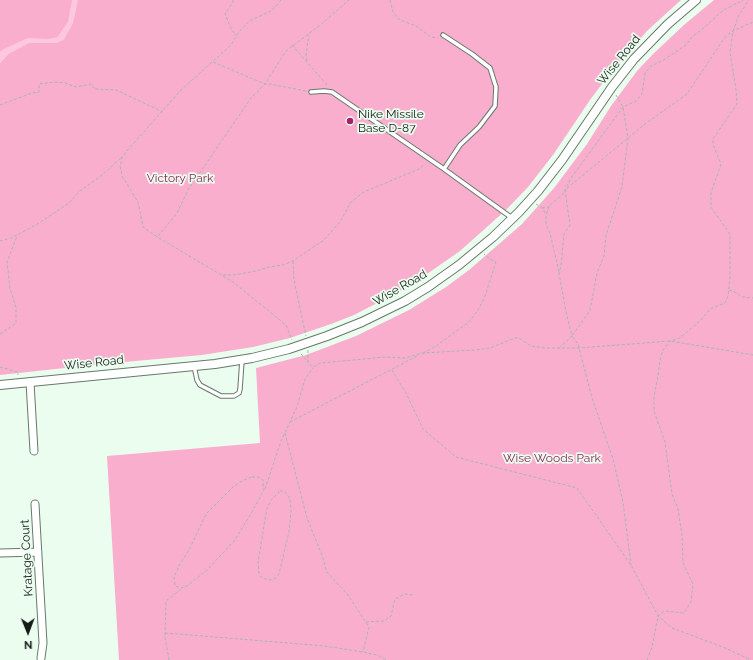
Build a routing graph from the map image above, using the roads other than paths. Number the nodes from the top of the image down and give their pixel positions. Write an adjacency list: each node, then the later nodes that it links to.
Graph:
1 (696, 0): 5 (street, Wise Road)
2 (443, 35): 4 (lane)
3 (311, 92): 4 (lane)
4 (444, 169): 5 (lane)
5 (512, 219): 6 (street, Wise Road)
6 (242, 360): 7 (street, Wise Road); 7 (lane)
7 (194, 366): 8 (street, Wise Road)
8 (30, 382): 9 (street, Wise Road); 10 (street)
9 (0, 385)
10 (34, 451)
11 (35, 504): 12 (street, Kratage Court)
12 (38, 552): 13 (street); 14 (street, Kratage Court)
13 (0, 553)
14 (41, 658)

